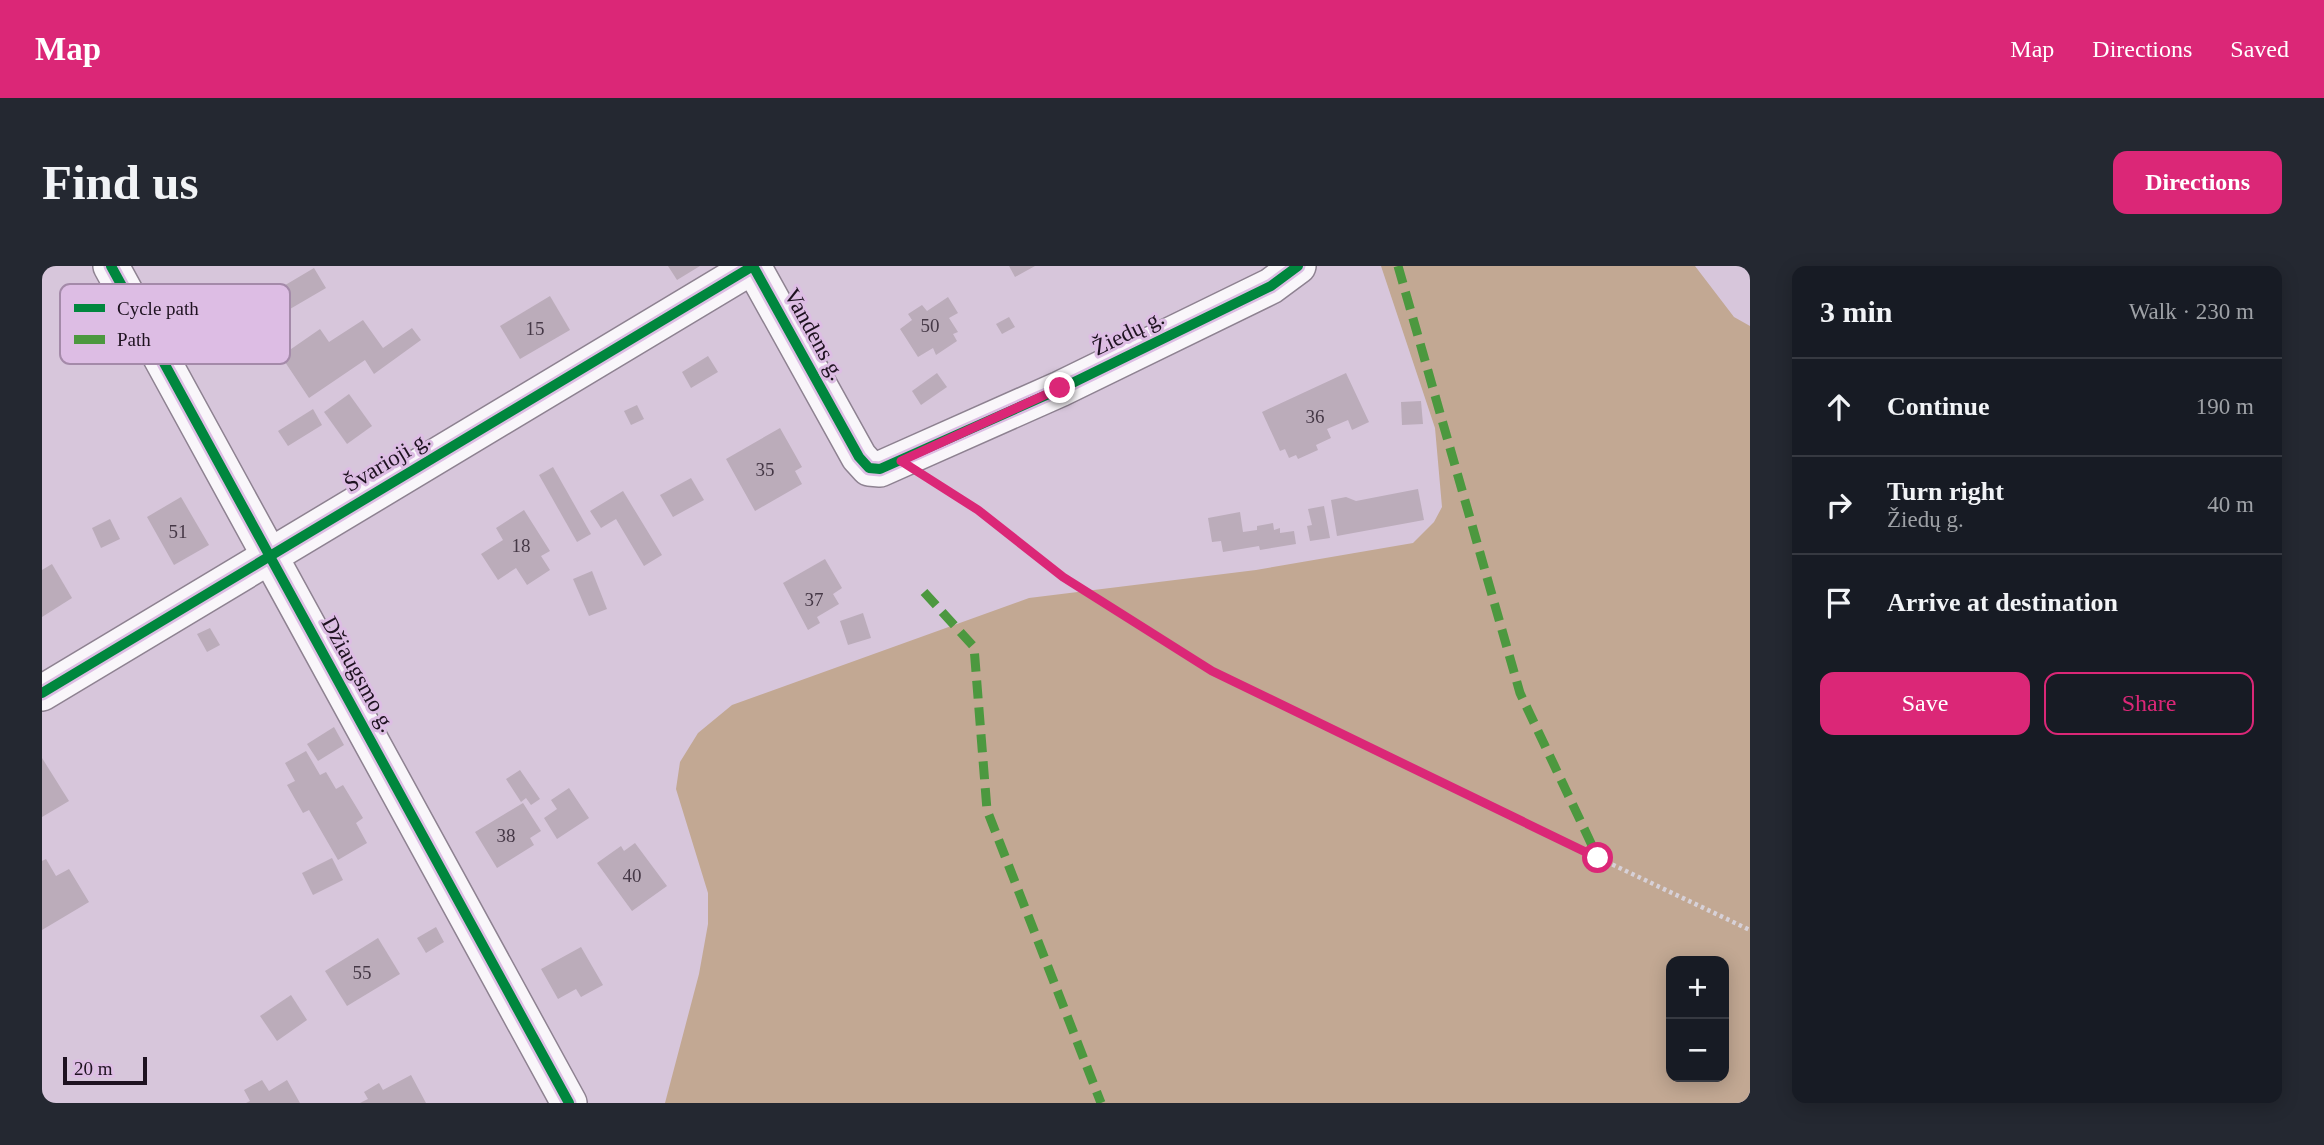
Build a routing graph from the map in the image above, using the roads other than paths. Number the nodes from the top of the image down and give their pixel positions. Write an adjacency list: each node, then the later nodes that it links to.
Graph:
1 (111, 266): 4 (street, Džiaugsmo g.)
2 (753, 266): 6 (street, Vandens g.); 7 (street, Švarioji g.)
3 (1297, 266): 6 (street, Žiedų g.)
4 (121, 284)
5 (165, 364): 7 (street, Džiaugsmo g.)
6 (840, 422)
7 (270, 556): 8 (street, Švarioji g.); 9 (street, Džiaugsmo g.)
8 (42, 693)
9 (569, 1103)

